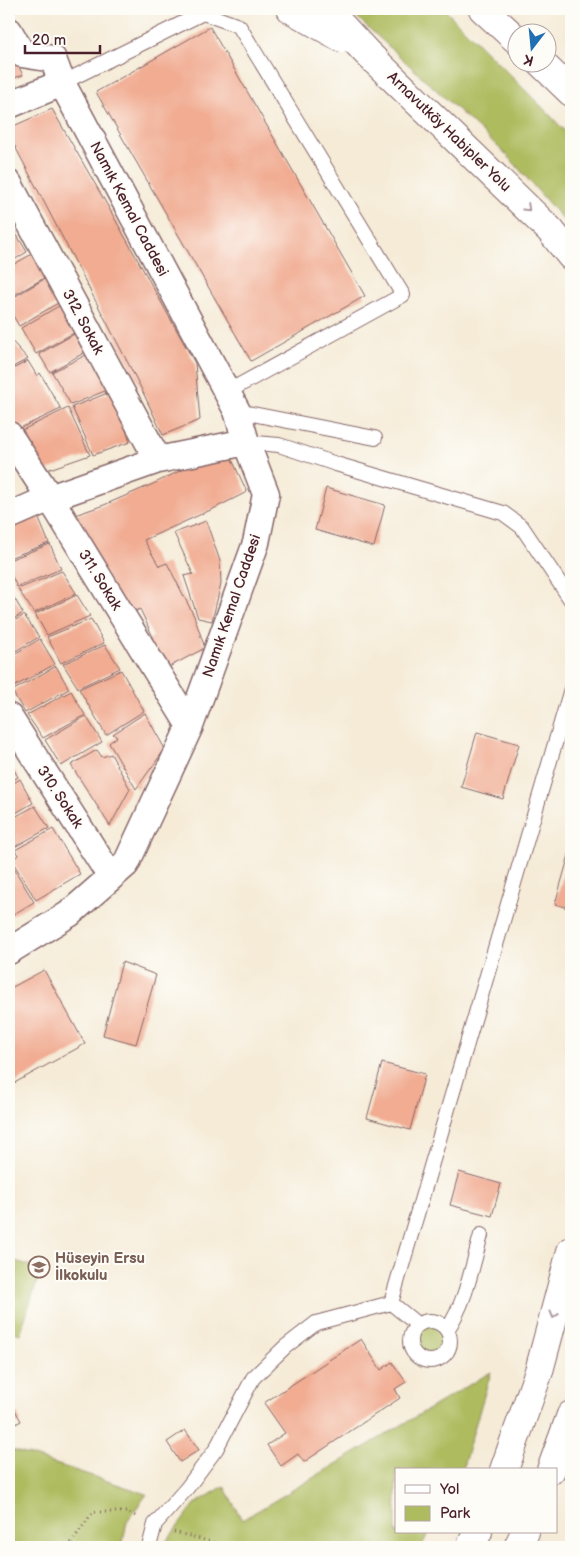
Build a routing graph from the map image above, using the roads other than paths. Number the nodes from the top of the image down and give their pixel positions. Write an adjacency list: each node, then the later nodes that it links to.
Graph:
1 (292, 9): 6 (highway)
2 (326, 9): 6 (highway, Arnavutköy Habipler Yolu)
3 (483, 9): 5 (highway)
4 (9, 31): 8 (street, Namık Kemal Caddesi)
5 (508, 32)
6 (366, 52): 12 (highway, Arnavutköy Habipler Yolu, one-way to 12)
7 (550, 72): 9 (highway)
8 (62, 83): 10 (street); 13 (street, Namık Kemal Caddesi); 13 (lane)
9 (571, 92)
10 (9, 105)
11 (9, 184): 17 (street, 312. Sokak)
12 (571, 256)
13 (232, 402): 15 (lane); 16 (street, Namık Kemal Caddesi)
14 (9, 435): 18 (street, 311. Sokak)
15 (375, 438)
16 (246, 442): 17 (street); 20 (lane); 23 (street, Namık Kemal Caddesi)
17 (158, 460): 18 (street)
18 (50, 498): 19 (street); 23 (street, 311. Sokak)
19 (9, 516)
20 (571, 600)
21 (571, 689): 28 (lane)
22 (9, 717): 24 (street, 310. Sokak)
23 (190, 726): 24 (street, Namık Kemal Caddesi)
24 (111, 876): 25 (street, Namık Kemal Caddesi)
25 (9, 951)
26 (481, 1235): 30 (lane)
27 (571, 1251): 32 (highway, one-way to 32)
28 (391, 1303): 29 (lane); 36 (lane)
29 (418, 1325): 30 (lane); 30 (lane)
30 (448, 1330)
31 (571, 1415): 33 (highway)
32 (505, 1468)
33 (552, 1468)
34 (477, 1534): 37 (highway)
35 (523, 1534): 38 (highway)
36 (149, 1547)
37 (470, 1547)
38 (518, 1547)

